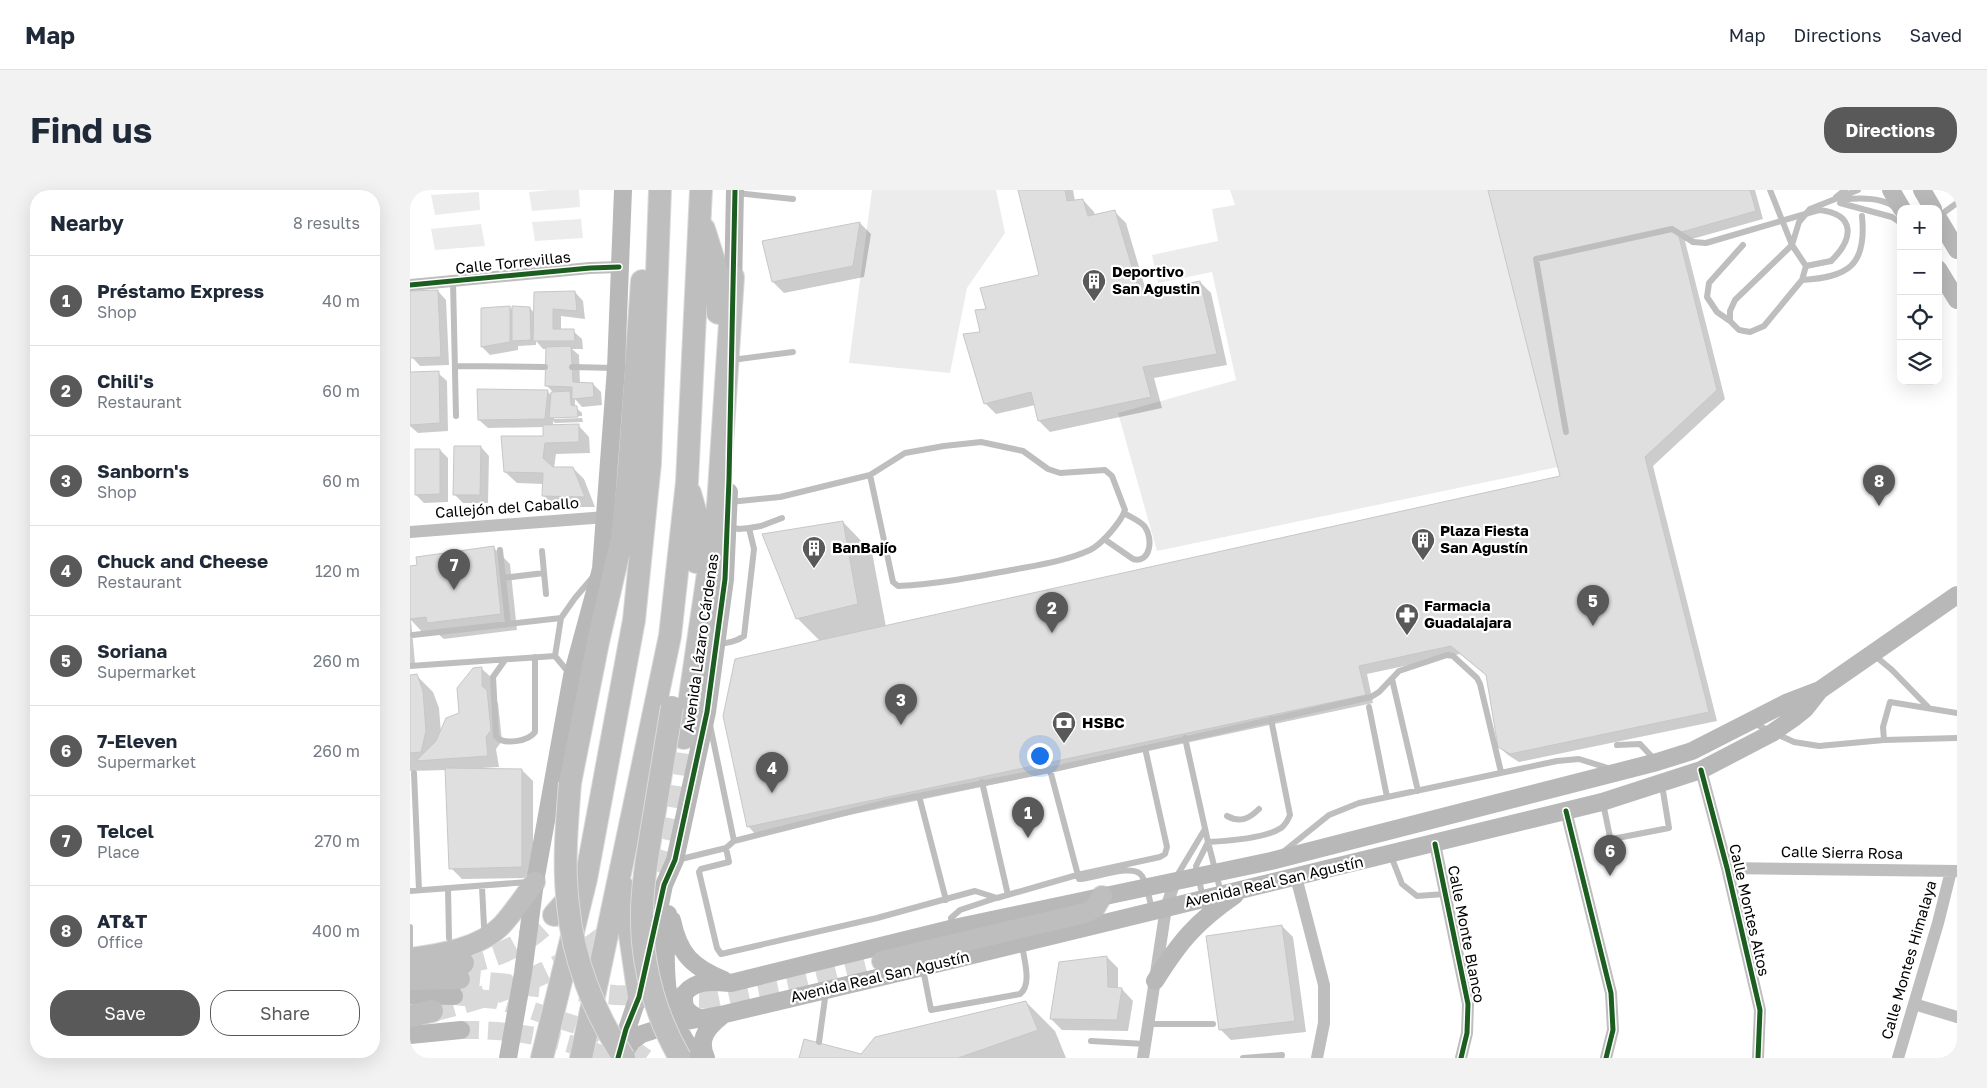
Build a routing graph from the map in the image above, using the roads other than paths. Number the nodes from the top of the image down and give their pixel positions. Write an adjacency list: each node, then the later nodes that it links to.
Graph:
1 (623, 190): 27 (main road)
2 (650, 190): 64 (highway)
3 (660, 190): 118 (highway)
4 (701, 190): 20 (highway)
5 (1770, 190): 24 (lane)
6 (1838, 190): 13 (lane)
7 (1845, 190): 13 (lane)
8 (1858, 190): 13 (lane)
9 (1891, 190): 15 (main road)
10 (1922, 190): 16 (main road)
11 (735, 192): 12 (lane); 29 (main road, Avenida Lázaro Cárdenas)
12 (792, 199)
13 (1831, 202): 17 (lane); 21 (lane); 24 (lane)
14 (1957, 203): 18 (lane)
15 (1900, 205)
16 (1931, 205)
17 (1897, 209)
18 (1942, 215)
19 (1862, 216): 30 (lane)
20 (700, 218): 42 (highway); 45 (highway)
21 (1897, 220)
22 (1942, 225): 25 (main road)
23 (1744, 245): 34 (lane)
24 (1792, 245): 26 (lane); 34 (lane)
25 (1957, 250)
26 (1806, 266): 30 (lane); 43 (lane, bridge)
27 (619, 267): 31 (street, Calle Torrevillas); 40 (main road)
28 (1942, 276): 33 (main road)
29 (733, 277): 36 (main road, Avenida Lázaro Cárdenas); 42 (highway)
30 (1802, 280): 34 (lane)
31 (453, 281): 32 (street, Calle Torrevillas); 37 (lane)
32 (410, 285)
33 (1957, 300)
34 (1730, 321)
35 (793, 352): 36 (lane)
36 (732, 360): 46 (main road, Avenida Lázaro Cárdenas)
37 (455, 366): 38 (lane); 41 (lane)
38 (545, 367)
39 (572, 367): 40 (lane)
40 (616, 368): 48 (main road)
41 (456, 416)
42 (722, 429): 81 (highway)
43 (1566, 432)
44 (870, 475): 46 (lane); 47 (lane); 53 (lane)
45 (687, 482): 113 (highway); 172 (highway, bridge)
46 (728, 502): 50 (main road, Avenida Lázaro Cárdenas)
47 (1124, 513): 53 (lane); 53 (lane)
48 (606, 517): 52 (street, Callejón del Caballo); 56 (main road)
49 (782, 518): 51 (lane)
50 (727, 526): 51 (lane); 65 (main road, Avenida Lázaro Cárdenas)
51 (749, 528): 65 (lane)
52 (410, 532)
53 (1104, 539)
54 (500, 550): 58 (lane)
55 (542, 551): 57 (lane)
56 (600, 571): 61 (lane); 64 (highway); 71 (main road)
57 (544, 573): 58 (lane); 59 (lane)
58 (503, 578): 62 (lane)
59 (546, 594)
60 (1957, 595): 66 (main road, Avenida Real San Agustín)
61 (561, 618): 62 (lane); 67 (lane)
62 (508, 624): 63 (lane)
63 (413, 635)
64 (598, 642): 171 (highway, bridge)
65 (716, 645): 76 (main road, Avenida Lázaro Cárdenas)
66 (1874, 655): 73 (main road, Avenida Real San Agustín); 75 (lane)
67 (555, 656): 68 (lane); 71 (lane)
68 (535, 658): 69 (lane); 69 (lane)
69 (505, 660): 70 (lane)
70 (410, 666)
71 (572, 676): 120 (main road)
72 (1392, 678): 78 (lane); 90 (lane); 95 (lane)
73 (1820, 690): 79 (main road, Avenida Real San Agustín); 80 (main road, Avenida Real San Agustín)
74 (1369, 707): 97 (lane)
75 (1929, 708): 77 (lane); 84 (lane)
76 (707, 712): 104 (lane); 110 (main road, Avenida Lázaro Cárdenas)
77 (1957, 713)
78 (1271, 719): 82 (lane); 105 (lane)
79 (1750, 721): 80 (lane); 87 (main road, Avenida Real San Agustín)
80 (1772, 733): 84 (lane); 89 (main road, Avenida Real San Agustín)
81 (684, 738)
82 (1185, 738): 86 (lane); 103 (lane)
83 (1957, 738): 84 (lane)
84 (1884, 740)
85 (1617, 745): 87 (lane)
86 (1145, 748): 88 (lane); 115 (lane)
87 (1657, 762): 91 (main road, Avenida Real San Agustín)
88 (1050, 770): 93 (lane); 115 (lane)
89 (1701, 770): 94 (main road, Avenida Real San Agustín); 111 (street, Calle Montes Altos)
90 (1501, 772): 91 (lane); 95 (lane)
91 (1622, 772): 109 (main road, Avenida Real San Agustín)
92 (414, 773): 102 (lane)
93 (982, 782): 96 (lane); 129 (lane)
94 (1662, 783): 98 (main road, Avenida Real San Agustín); 98 (lane)
95 (1418, 791): 97 (lane)
96 (919, 796): 104 (lane); 133 (lane)
97 (1387, 797): 109 (lane)
98 (1602, 802): 100 (main road, Avenida Real San Agustín)
99 (1259, 809): 101 (lane)
100 (1566, 811): 106 (main road, Avenida Real San Agustín); 180 (street)
101 (1228, 816)
102 (413, 826): 125 (lane)
103 (1205, 829): 105 (lane); 119 (lane)
104 (734, 841): 107 (lane)
105 (1208, 842): 114 (lane); 116 (lane)
106 (1434, 844): 108 (main road, Avenida Real San Agustín); 128 (street, Calle Monte Blanco)
107 (726, 848): 110 (lane); 133 (lane)
108 (1390, 855): 117 (main road, Avenida Real San Agustín); 128 (lane)
109 (1271, 861): 114 (main road, Avenida Real San Agustín)
110 (673, 865): 134 (main road); 153 (main road, Avenida Lázaro Cárdenas)
111 (1727, 868): 112 (street, Calle Sierra Rosa); 181 (street, Calle Montes Altos)
112 (1954, 871): 154 (street, Calle Montes Himalaya)
113 (621, 872): 153 (highway); 170 (highway)
114 (1215, 872): 116 (main road, Avenida Real San Agustín); 127 (lane)
115 (1077, 875): 123 (lane); 129 (lane)
116 (1198, 876): 119 (main road, Avenida Real San Agustín); 132 (lane)
117 (1296, 877): 124 (main road, Avenida Real San Agustín); 178 (street)
118 (586, 879): 136 (highway); 169 (highway)
119 (1174, 881): 123 (main road, Avenida Real San Agustín); 135 (street)
120 (535, 882): 121 (lane); 143 (main road); 168 (main road)
121 (482, 887): 122 (lane); 137 (lane)
122 (448, 888): 125 (lane); 140 (lane)
123 (1146, 888): 130 (main road, Avenida Real San Agustín); 135 (lane)
124 (1243, 889): 127 (main road, Avenida Real San Agustín); 149 (main road)
125 (419, 890): 126 (lane)
126 (410, 891)
127 (1222, 894): 132 (main road, Avenida Real San Agustín)
128 (1445, 894): 179 (street, Calle Monte Blanco)
129 (1008, 895): 131 (lane)
130 (1102, 896): 139 (main road, Avenida Real San Agustín); 144 (main road)
131 (997, 898): 133 (lane); 139 (lane)
132 (1203, 898): 135 (main road, Avenida Real San Agustín)
133 (946, 900)
134 (669, 906): 150 (main road); 160 (main road)
135 (1159, 909): 141 (main road, Avenida Real San Agustín); 149 (street)
136 (554, 915)
137 (484, 926)
138 (410, 927): 142 (lane)
139 (954, 928): 150 (main road, Avenida Real San Agustín)
140 (449, 938)
141 (1022, 943): 145 (main road, Avenida Real San Agustín); 145 (lane)
142 (410, 946)
143 (410, 958)
144 (882, 961)
145 (923, 967): 151 (main road, Avenida Real San Agustín)
146 (410, 968): 147 (highway)
147 (459, 979): 148 (main road); 152 (main road)
148 (410, 980)
149 (1155, 981): 161 (street)
150 (731, 983): 159 (main road, Avenida Real San Agustín)
151 (826, 990): 156 (main road, Avenida Real San Agustín); 166 (lane)
152 (410, 995)
153 (640, 997): 171 (main road, Avenida Lázaro Cárdenas)
154 (1914, 1004): 158 (street); 182 (street, Calle Montes Himalaya)
155 (432, 1011): 157 (highway)
156 (725, 1014): 159 (main road, Avenida Real San Agustín); 174 (main road)
157 (410, 1016)
158 (1957, 1017)
159 (703, 1019): 160 (main road, Avenida Real San Agustín)
160 (676, 1024): 171 (main road, Avenida Real San Agustín); 173 (main road)
161 (1148, 1024): 162 (lane); 167 (street)
162 (1212, 1024)
163 (461, 1030): 164 (main road)
164 (410, 1035)
165 (1091, 1041): 167 (lane)
166 (819, 1042)
167 (1145, 1044): 175 (street)
168 (508, 1058)
169 (542, 1058)
170 (581, 1058)
171 (620, 1058)
172 (680, 1058)
173 (698, 1058)
174 (706, 1058)
175 (1143, 1058)
176 (1243, 1058): 177 (lane)
177 (1281, 1058)
178 (1317, 1058)
179 (1461, 1058)
180 (1606, 1058)
181 (1758, 1058)
182 (1898, 1058)

